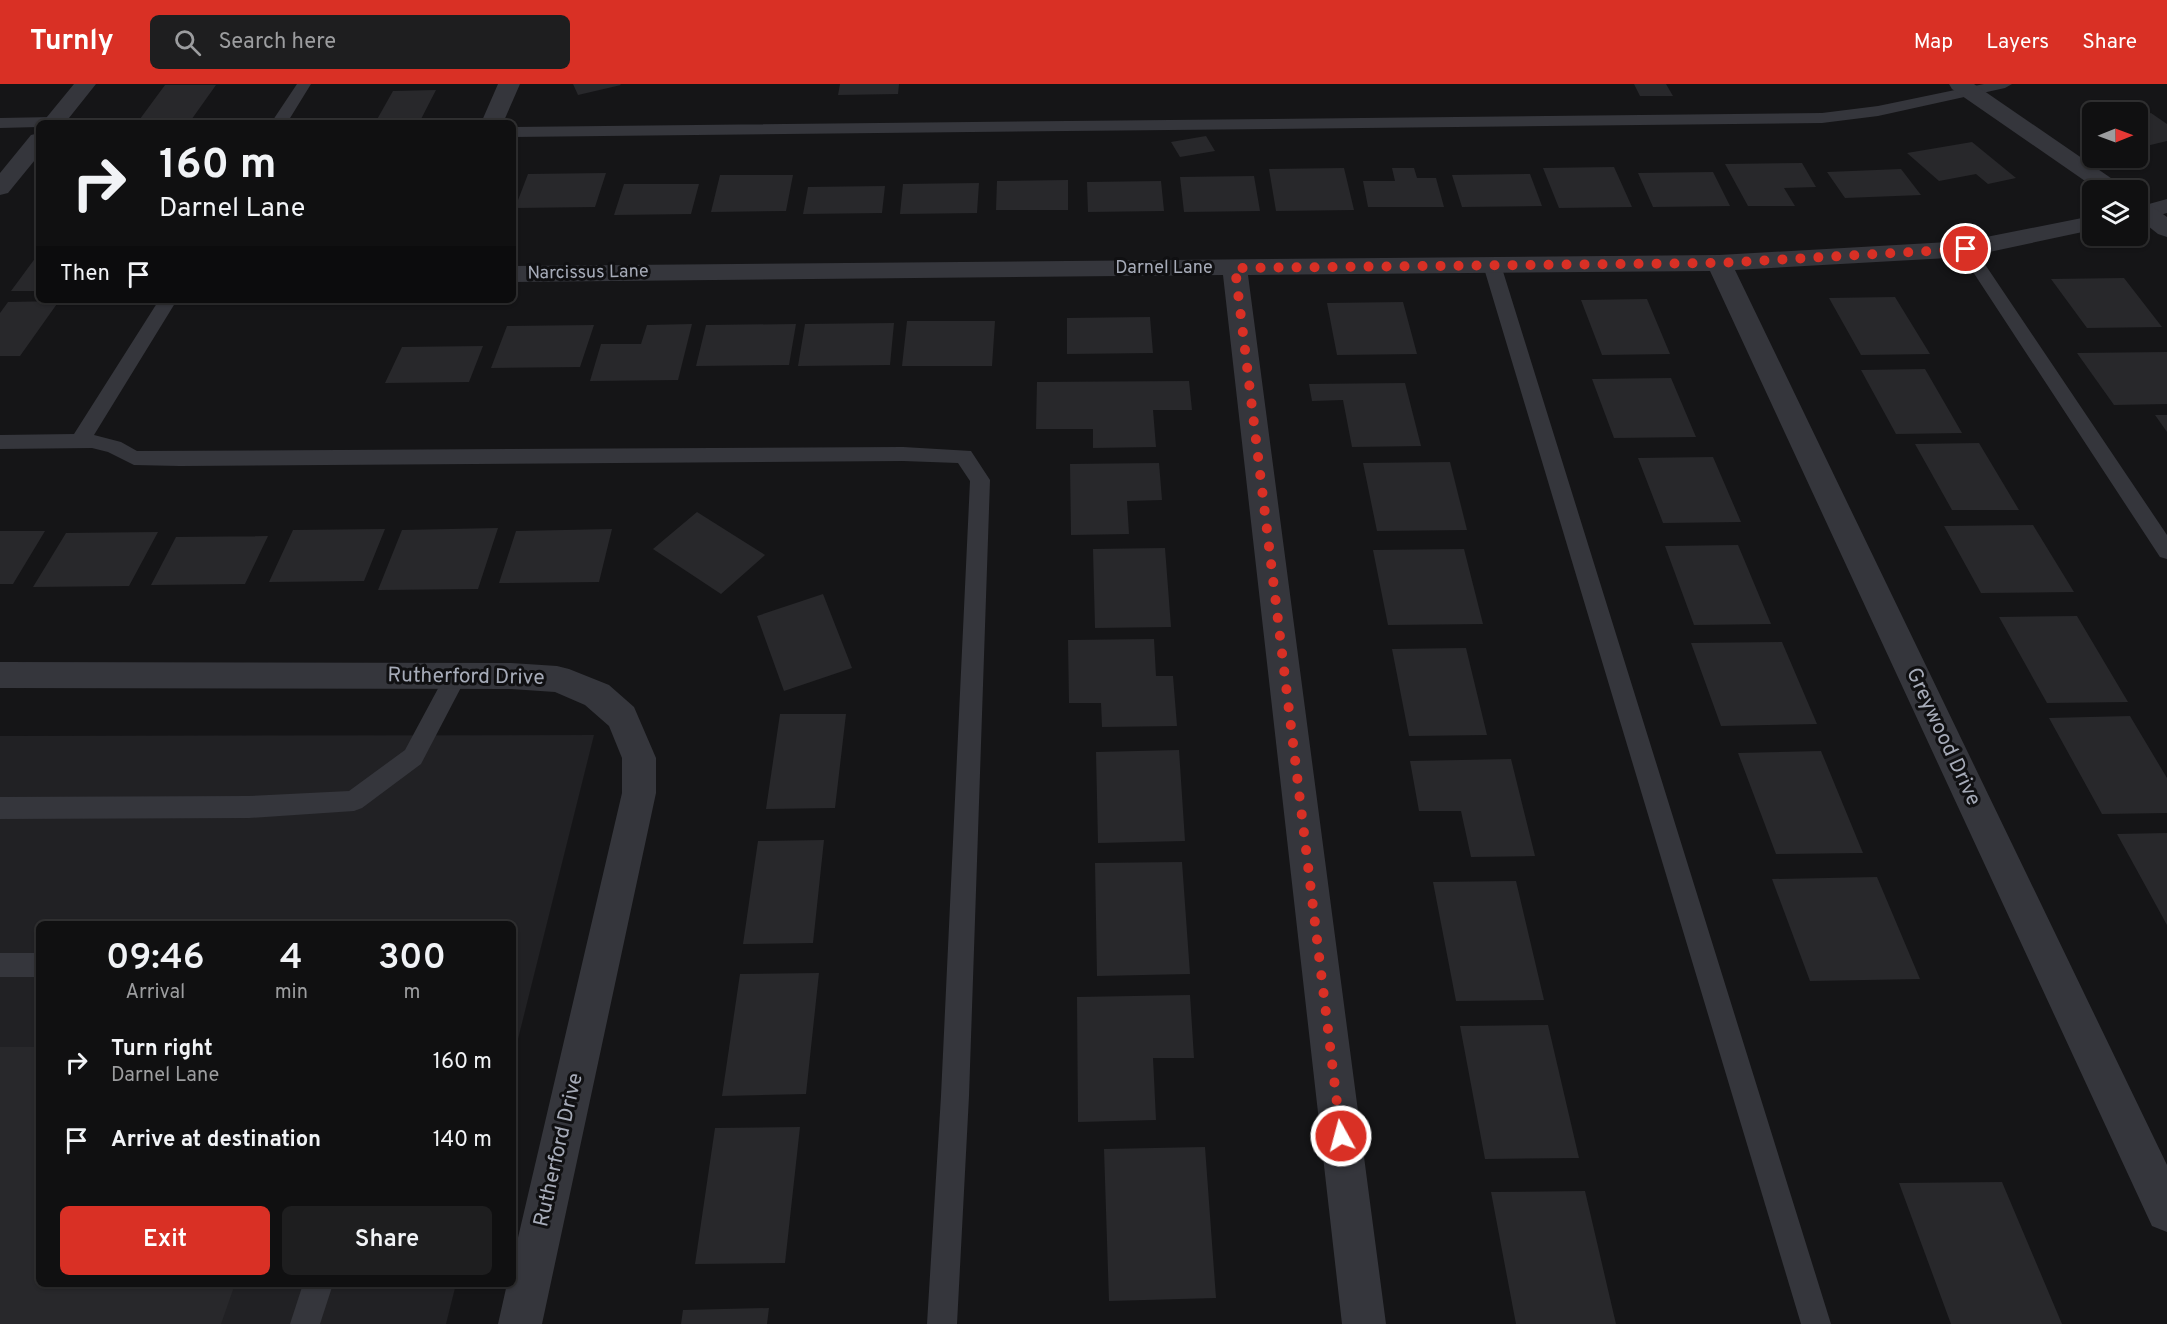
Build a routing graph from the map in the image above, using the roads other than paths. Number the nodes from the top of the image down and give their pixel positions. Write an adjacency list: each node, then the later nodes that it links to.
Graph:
1 (85, 84): 6 (street)
2 (304, 84): 7 (lane)
3 (509, 84): 8 (street)
4 (2005, 84): 5 (lane)
5 (1965, 88): 11 (lane); 13 (street)
6 (55, 120)
7 (281, 120)
8 (493, 120)
9 (0, 123): 10 (lane)
10 (36, 123)
11 (516, 132)
12 (36, 144): 14 (street)
13 (2098, 180)
14 (0, 188)
15 (2148, 211): 17 (street)
16 (2082, 225): 18 (street, Darnel Lane)
17 (2167, 229)
18 (1966, 249): 19 (street, Darnel Lane); 27 (lane)
19 (1719, 263): 20 (street, Darnel Lane); 33 (street, Greywood Drive)
20 (1491, 266): 21 (street, Darnel Lane); 39 (lane)
21 (1235, 268): 22 (street, Darnel Lane); 38 (street)
22 (664, 273): 23 (street, Narcissus Lane)
23 (516, 274)
24 (166, 303): 25 (lane)
25 (80, 441): 26 (lane); 37 (lane)
26 (0, 442)
27 (2167, 551)
28 (0, 675): 29 (street, Rutherford Drive)
29 (456, 676): 30 (lane); 36 (street, Rutherford Drive)
30 (0, 808)
31 (0, 965): 32 (lane)
32 (36, 965)
33 (2167, 1211)
34 (317, 1287): 35 (lane)
35 (305, 1324)
36 (520, 1324)
37 (942, 1324)
38 (1364, 1324)
39 (1816, 1324)

